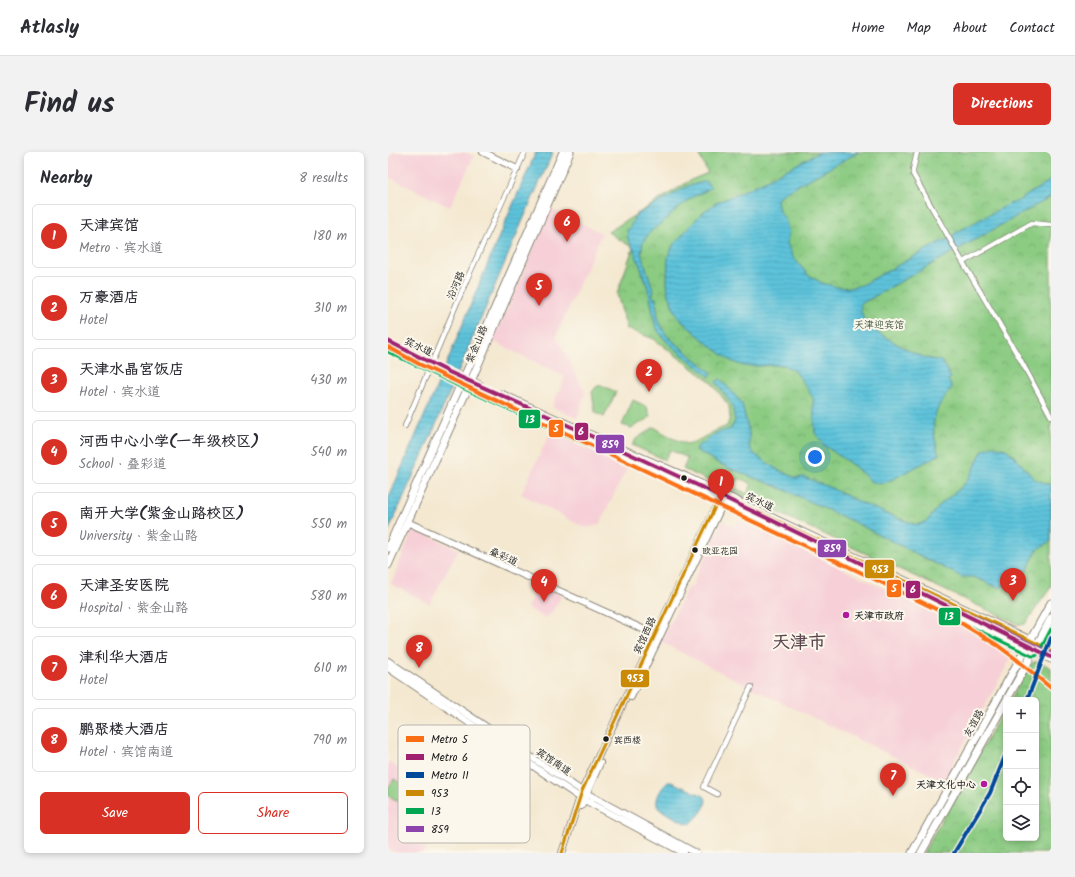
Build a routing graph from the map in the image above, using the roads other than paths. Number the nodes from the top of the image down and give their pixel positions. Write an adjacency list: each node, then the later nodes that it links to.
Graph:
1 (483, 152): 6 (main road)
2 (525, 152): 6 (street, 沿河路)
3 (564, 152): 12 (main road, 紫金山路)
4 (570, 152): 13 (main road, 紫金山路)
5 (917, 152): 8 (street)
6 (517, 169): 11 (street, 沿河路)
7 (1051, 225): 8 (street)
8 (963, 262): 14 (street)
9 (388, 342): 11 (main road, 宾水道)
10 (388, 346): 11 (main road, 宾水道)
11 (431, 365): 12 (main road, 宾水道); 15 (street, 沿河路)
12 (460, 378): 13 (main road, 宾水道); 18 (main road, 紫金山路)
13 (470, 383): 16 (main road, 宾水道); 17 (main road, 紫金山路)
14 (1051, 416)
15 (405, 426)
16 (722, 498): 22 (main road, 宾馆西路); 23 (main road, 宾水道); 25 (main road, 宾水道)
17 (407, 522): 19 (main road, 紫金山路); 22 (main road, 叠彩道)
18 (388, 548)
19 (388, 565)
20 (1051, 603): 23 (main road, 友谊路)
21 (1051, 618): 24 (main road, 友谊路)
22 (657, 636): 37 (main road, 宾馆西路)
23 (1030, 640): 24 (main road, 宾水道); 25 (main road, 友谊路)
24 (1038, 643): 26 (main road, 宾水道); 27 (main road, 友谊路)
25 (1026, 647): 27 (main road, 宾水道); 42 (main road, 友谊路)
26 (1051, 650)
27 (1034, 651): 28 (main road, 宾水道); 43 (main road, 友谊路)
28 (1051, 659)
29 (388, 661): 33 (main road, 宾馆南道)
30 (388, 668): 32 (main road, 宾馆南道)
31 (751, 687): 36 (street)
32 (475, 725)
33 (481, 725)
34 (530, 759): 37 (main road, 宾馆南道)
35 (530, 761): 37 (main road, 宾馆南道)
36 (717, 794)
37 (582, 795): 38 (main road, 宾馆西路); 39 (main road, 宾馆西路); 40 (main road, 宾馆南道); 41 (main road, 宾馆南道)
38 (562, 853)
39 (566, 853)
40 (684, 853)
41 (696, 853)
42 (912, 853)
43 (920, 853)

